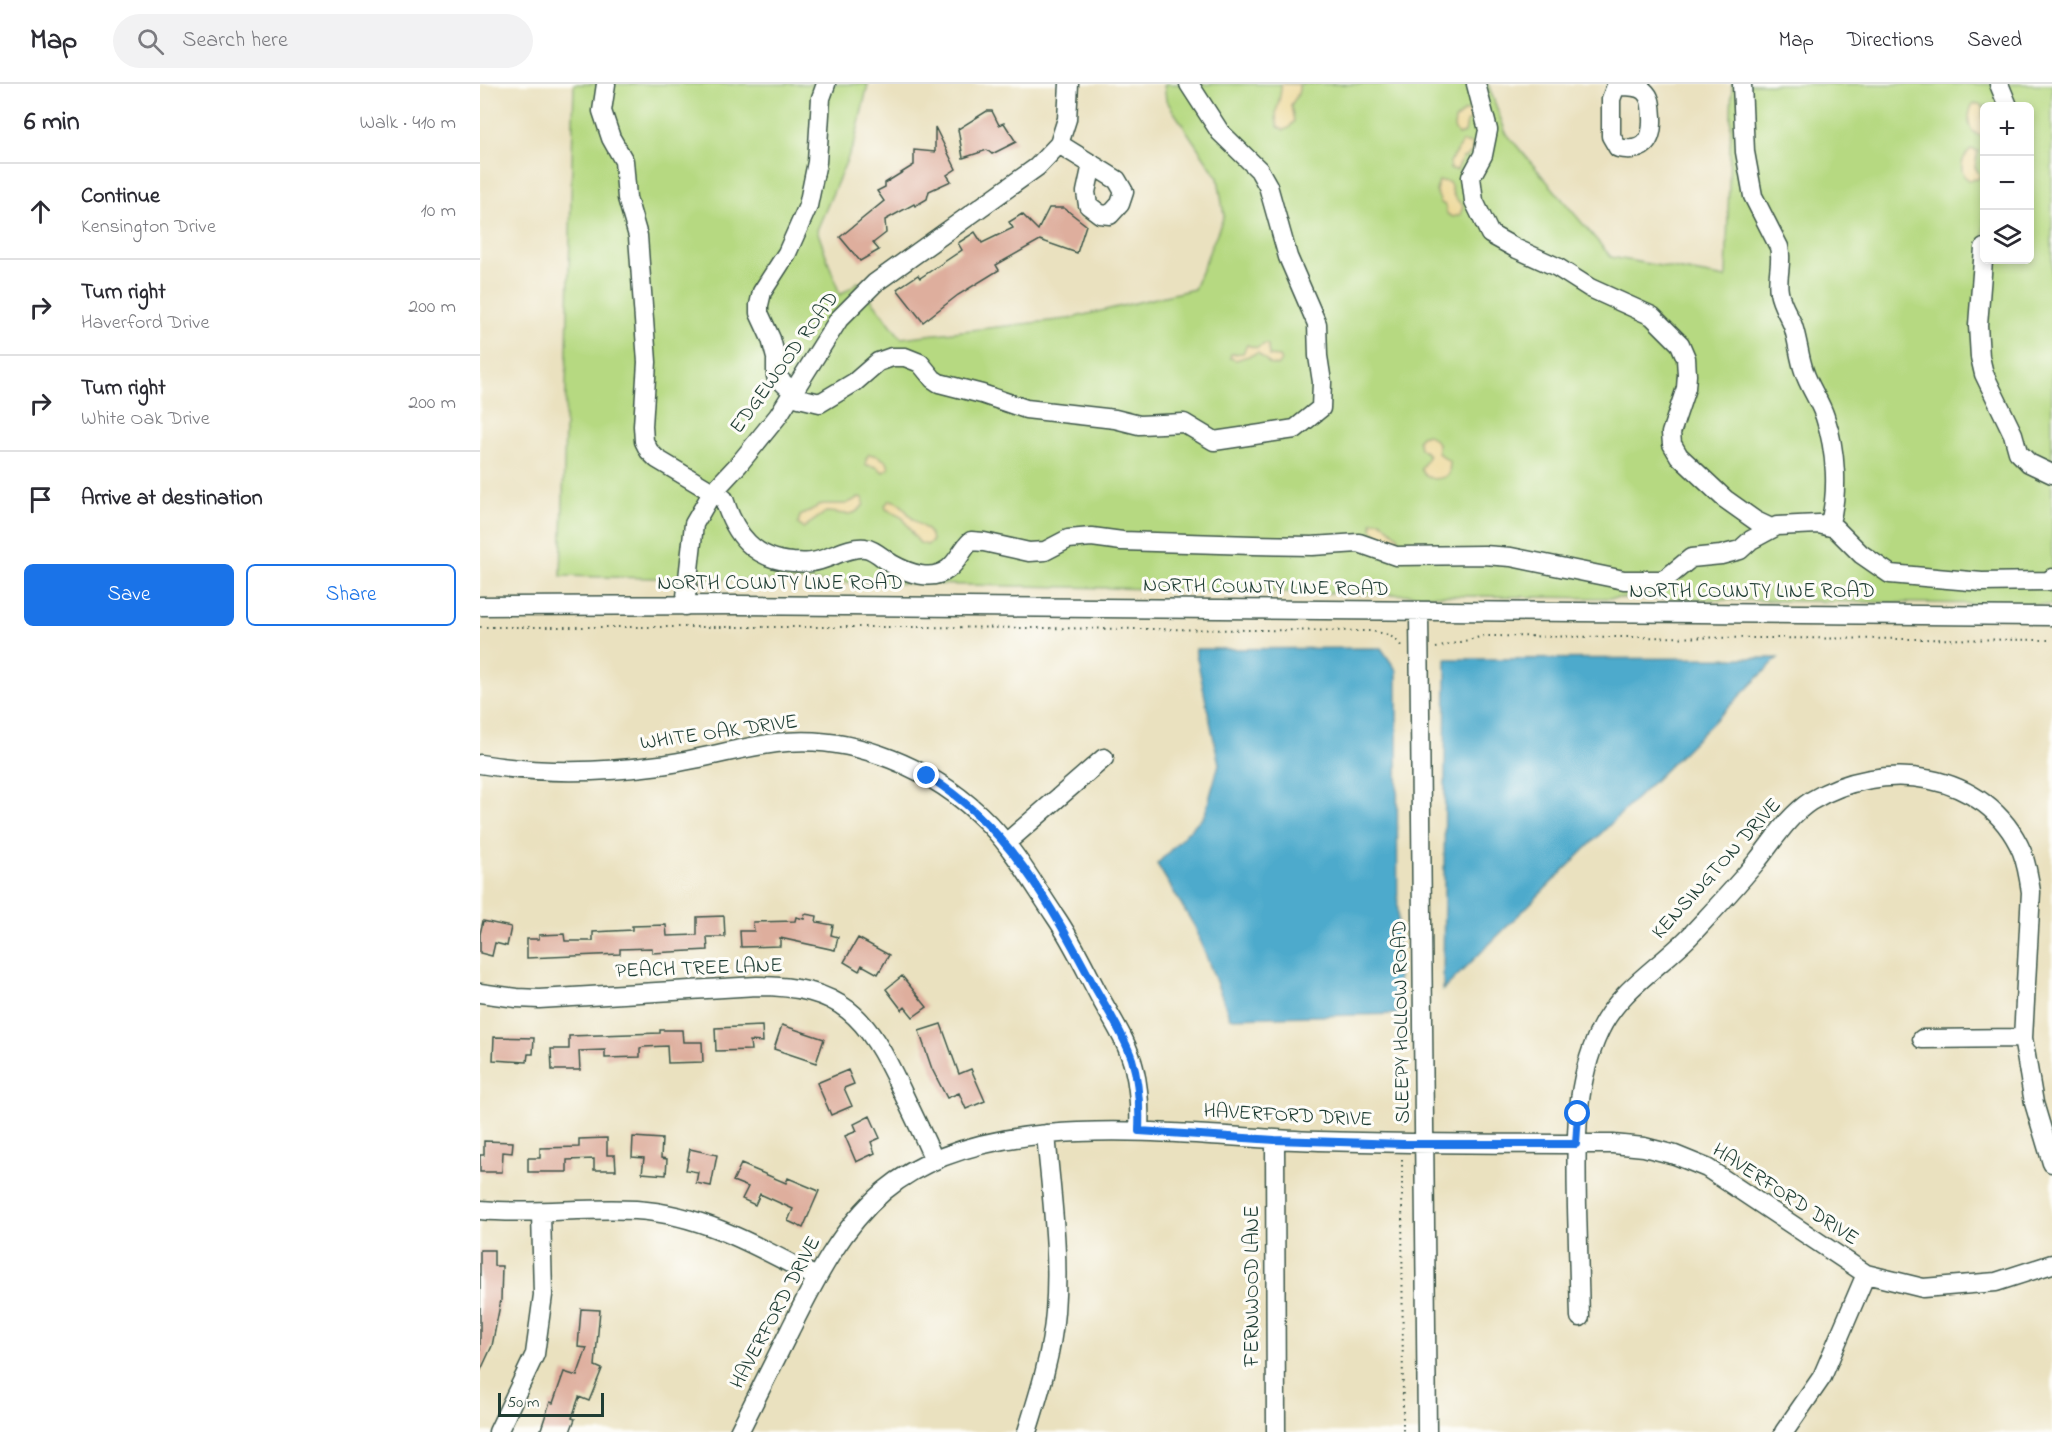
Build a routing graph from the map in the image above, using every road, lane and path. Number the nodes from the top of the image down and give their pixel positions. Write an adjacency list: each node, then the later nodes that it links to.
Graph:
1 (606, 84): 14 (street)
2 (826, 84): 12 (street)
3 (1069, 84): 9 (street, EDGEWOOD ROAD)
4 (1189, 84): 12 (street)
5 (1476, 84): 16 (street)
6 (1742, 84): 15 (street)
7 (2000, 84): 8 (street)
8 (2007, 102)
9 (1059, 144): 10 (street); 12 (street, EDGEWOOD ROAD)
10 (1092, 164)
11 (1983, 264): 13 (street)
12 (793, 392): 14 (street, EDGEWOOD ROAD)
13 (2052, 474)
14 (712, 493): 16 (street); 19 (street, EDGEWOOD ROAD)
15 (1829, 526): 16 (street); 17 (street)
16 (1770, 528)
17 (2052, 578)
18 (480, 606): 19 (street, NORTH COUNTY LINE ROAD)
19 (685, 606): 20 (street, NORTH COUNTY LINE ROAD)
20 (1419, 612): 21 (street, NORTH COUNTY LINE ROAD); 24 (street, SLEEPY HOLLOW ROAD)
21 (2052, 616)
22 (480, 627): 24 (path)
23 (2052, 640): 24 (path)
24 (1420, 652): 34 (street, SLEEPY HOLLOW ROAD)
25 (1104, 759): 27 (street)
26 (480, 764): 27 (street, WHITE OAK DRIVE)
27 (1006, 843): 31 (street, WHITE OAK DRIVE)
28 (480, 993): 36 (street, PEACH TREE LANE)
29 (2023, 1038): 30 (street); 35 (street, KENSINGTON DRIVE); 37 (street, KENSINGTON DRIVE)
30 (1922, 1039)
31 (1139, 1131): 32 (street, HAVERFORD DRIVE); 33 (street, HAVERFORD DRIVE)
32 (1046, 1134): 36 (street, HAVERFORD DRIVE); 46 (street)
33 (1275, 1140): 34 (street, HAVERFORD DRIVE); 47 (street, FERNWOOD LANE)
34 (1425, 1144): 35 (street, HAVERFORD DRIVE); 48 (street, SLEEPY HOLLOW ROAD)
35 (1576, 1144): 41 (street, HAVERFORD DRIVE); 43 (street, KENSINGTON DRIVE)
36 (934, 1160): 42 (street, HAVERFORD DRIVE)
37 (2052, 1163)
38 (480, 1210): 39 (street)
39 (541, 1212): 42 (street); 44 (street)
40 (2052, 1264): 41 (street, HAVERFORD DRIVE)
41 (1866, 1274): 49 (street)
42 (816, 1277): 45 (street, HAVERFORD DRIVE)
43 (1580, 1317)
44 (498, 1432)
45 (740, 1432)
46 (1027, 1432)
47 (1276, 1432)
48 (1427, 1432)
49 (1784, 1432)

